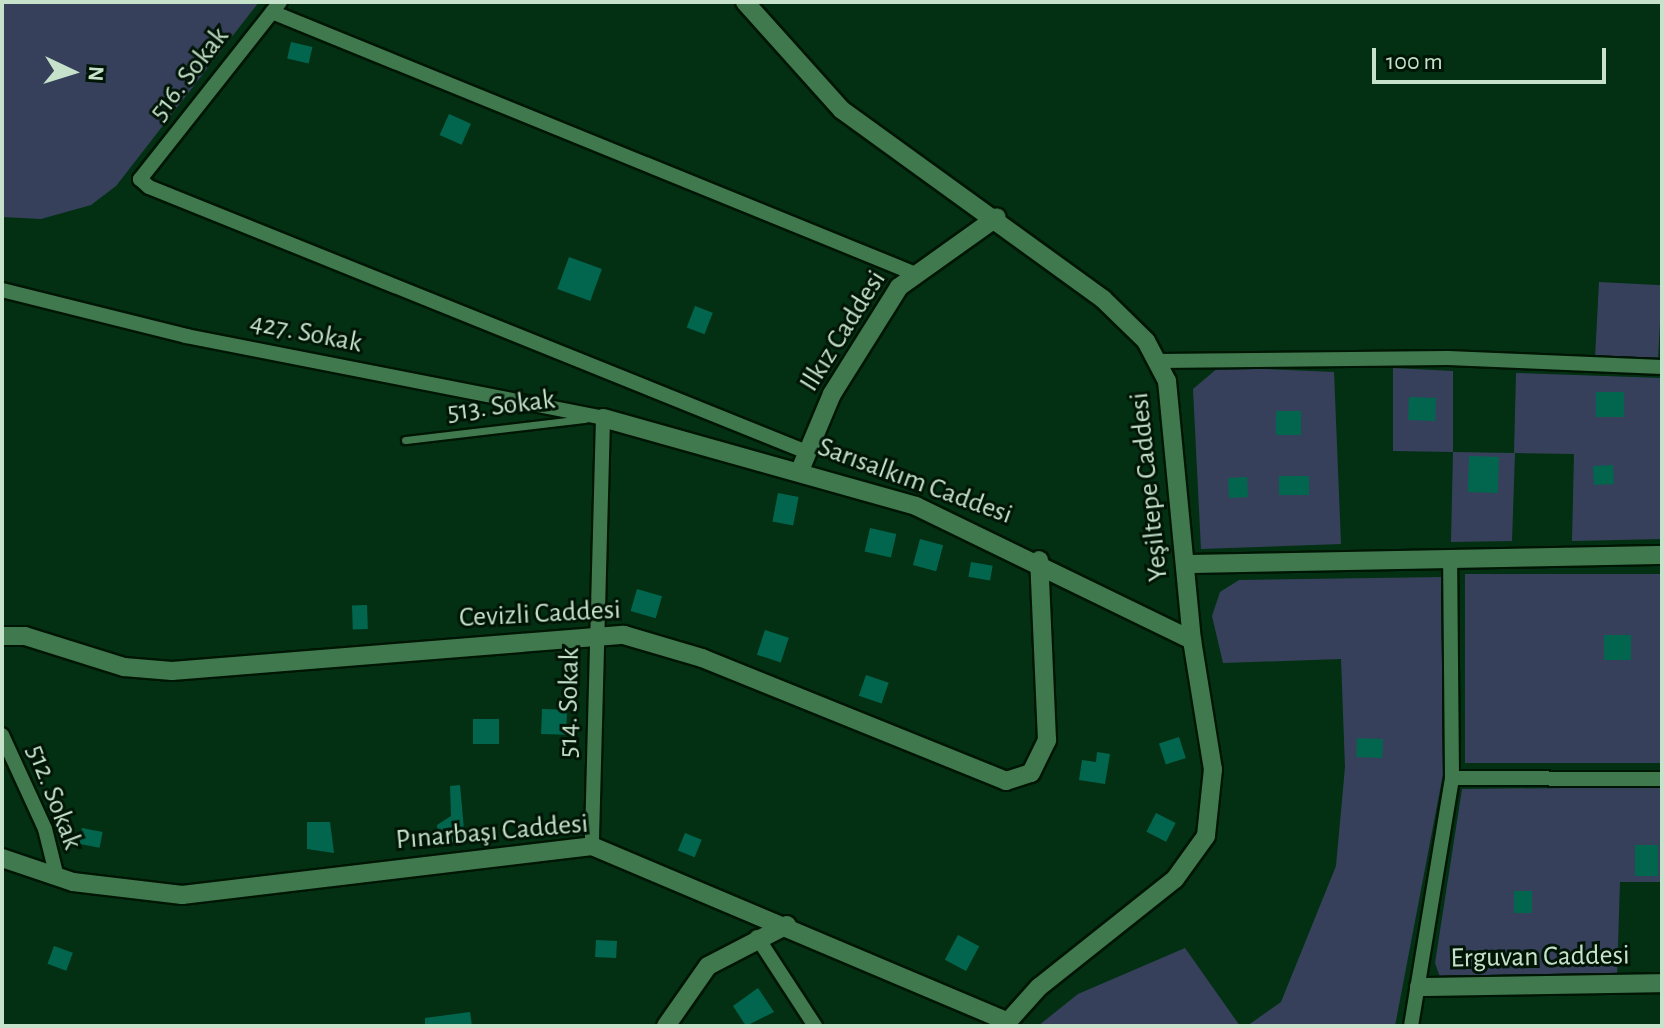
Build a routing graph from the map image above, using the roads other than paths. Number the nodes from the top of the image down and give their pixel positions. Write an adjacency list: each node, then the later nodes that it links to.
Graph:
1 (745, 2): 3 (street, Yeşiltepe Caddesi)
2 (276, 7): 4 (street); 10 (street, 516. Sokak)
3 (997, 217): 4 (street, Ilkız Caddesi); 6 (street, Yeşiltepe Caddesi)
4 (913, 273): 10 (street, Ilkız Caddesi)
5 (2, 290): 8 (street, 427. Sokak)
6 (1159, 361): 7 (street); 14 (street, Yeşiltepe Caddesi)
7 (1662, 367)
8 (603, 418): 9 (lane, 513. Sokak); 10 (street, Sarısalkım Caddesi); 15 (street, 514. Sokak)
9 (405, 440)
10 (804, 460): 12 (street, Sarısalkım Caddesi)
11 (1662, 555): 13 (street)
12 (1039, 560): 15 (street, Cevizli Caddesi); 17 (street, Sarısalkım Caddesi)
13 (1450, 561): 14 (street); 19 (street)
14 (1186, 564): 17 (street, Yeşiltepe Caddesi)
15 (597, 635): 16 (street, Cevizli Caddesi); 21 (street, 514. Sokak)
16 (2, 636)
17 (1192, 640): 28 (street, Yeşiltepe Caddesi)
18 (2, 735): 23 (street, 512. Sokak)
19 (1452, 778): 20 (street); 27 (street)
20 (1662, 779)
21 (592, 846): 23 (street, Pınarbaşı Caddesi); 24 (street, Pınarbaşı Caddesi)
22 (2, 858): 23 (street, Pınarbaşı Caddesi)
23 (57, 877)
24 (787, 925): 25 (street); 28 (street, Pınarbaşı Caddesi)
25 (757, 937): 29 (street); 30 (street)
26 (1662, 983): 27 (street, Erguvan Caddesi)
27 (1419, 987): 31 (street)
28 (1005, 1024)
29 (666, 1026)
30 (815, 1026)
31 (1411, 1026)

